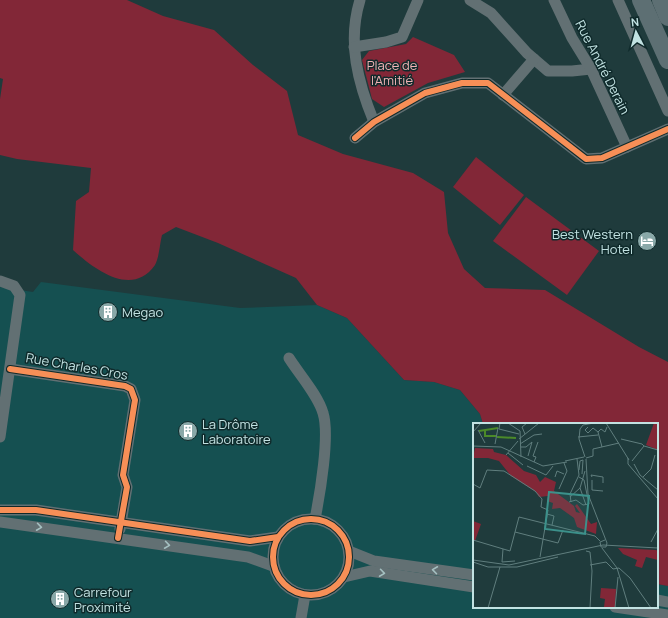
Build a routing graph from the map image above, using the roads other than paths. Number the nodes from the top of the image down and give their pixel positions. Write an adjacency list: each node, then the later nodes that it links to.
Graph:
1 (360, 0): 9 (street)
2 (418, 0): 9 (street)
3 (470, 0): 10 (street)
4 (554, 0): 12 (street, Rue André Derain)
5 (618, 0): 14 (street)
6 (642, 0): 11 (main road)
7 (661, 0): 8 (main road)
8 (668, 17)
9 (354, 46): 15 (street)
10 (534, 59): 12 (street); 13 (street)
11 (668, 60)
12 (590, 69): 18 (street, Rue André Derain)
13 (503, 95): 15 (street); 18 (street)
14 (668, 111)
15 (374, 122): 17 (street)
16 (668, 129): 18 (street)
17 (355, 138)
18 (627, 147)
19 (0, 281): 21 (street)
20 (289, 358): 24 (street)
21 (10, 370): 22 (street); 26 (street, Rue Charles Cros)
22 (0, 437)
23 (0, 510): 26 (street)
24 (315, 519): 27 (street); 29 (street)
25 (0, 522): 28 (street, one-way to 28)
26 (121, 523): 27 (street); 28 (street, Rue Charles Cros)
27 (278, 537): 30 (street)
28 (118, 538): 30 (street, one-way to 30)
29 (349, 551): 31 (street, one-way to 29); 32 (street)
30 (273, 566): 34 (street)
31 (473, 575)
32 (344, 577): 33 (street, one-way to 33); 34 (street)
33 (473, 587)
34 (305, 595): 39 (street)
35 (658, 600): 36 (street)
36 (668, 602)
37 (622, 608): 38 (street)
38 (668, 615)
39 (301, 618)

